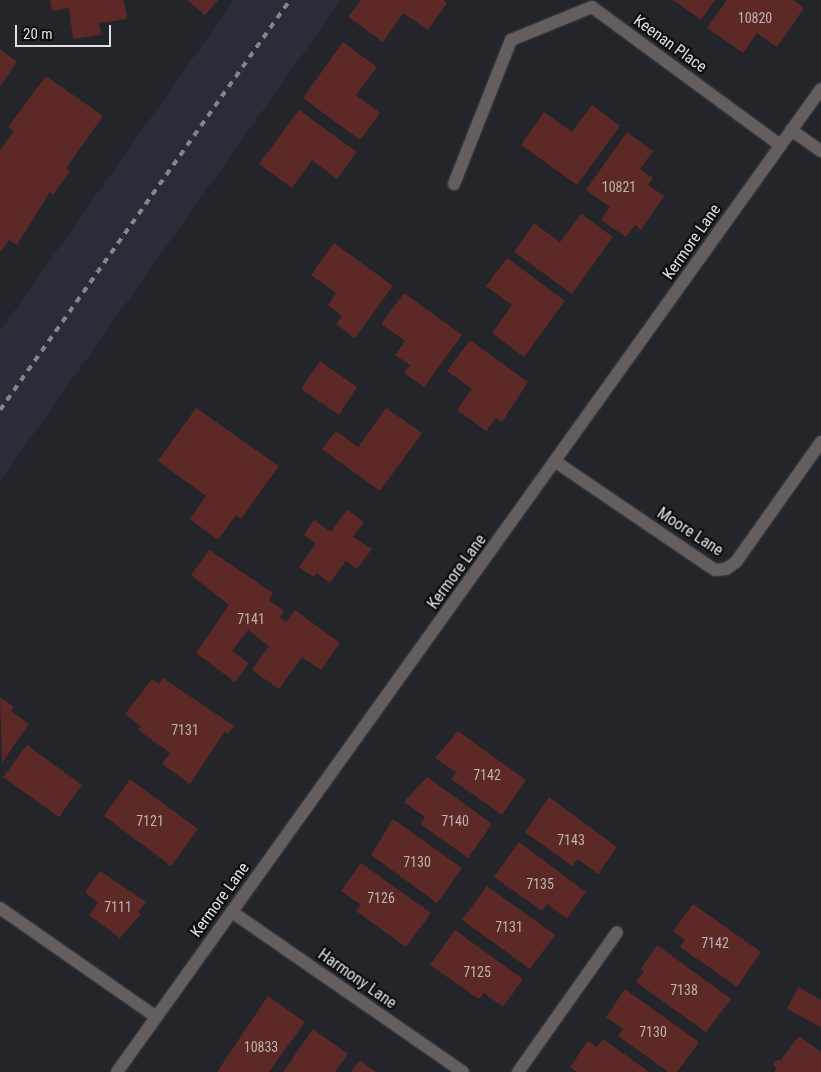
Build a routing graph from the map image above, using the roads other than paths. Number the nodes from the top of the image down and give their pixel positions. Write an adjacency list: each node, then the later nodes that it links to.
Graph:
1 (821, 89): 2 (street, Kermore Lane)
2 (791, 130): 3 (street, Kermore Lane); 4 (street)
3 (780, 145): 5 (street, Keenan Place); 7 (street, Kermore Lane)
4 (821, 152)
5 (454, 184)
6 (821, 442): 7 (street, Moore Lane)
7 (556, 462): 9 (street, Kermore Lane)
8 (0, 908): 11 (street)
9 (232, 912): 11 (street, Kermore Lane); 13 (street, Harmony Lane)
10 (617, 932): 14 (street)
11 (156, 1017): 12 (street, Kermore Lane)
12 (117, 1072)
13 (463, 1072)
14 (518, 1072)

